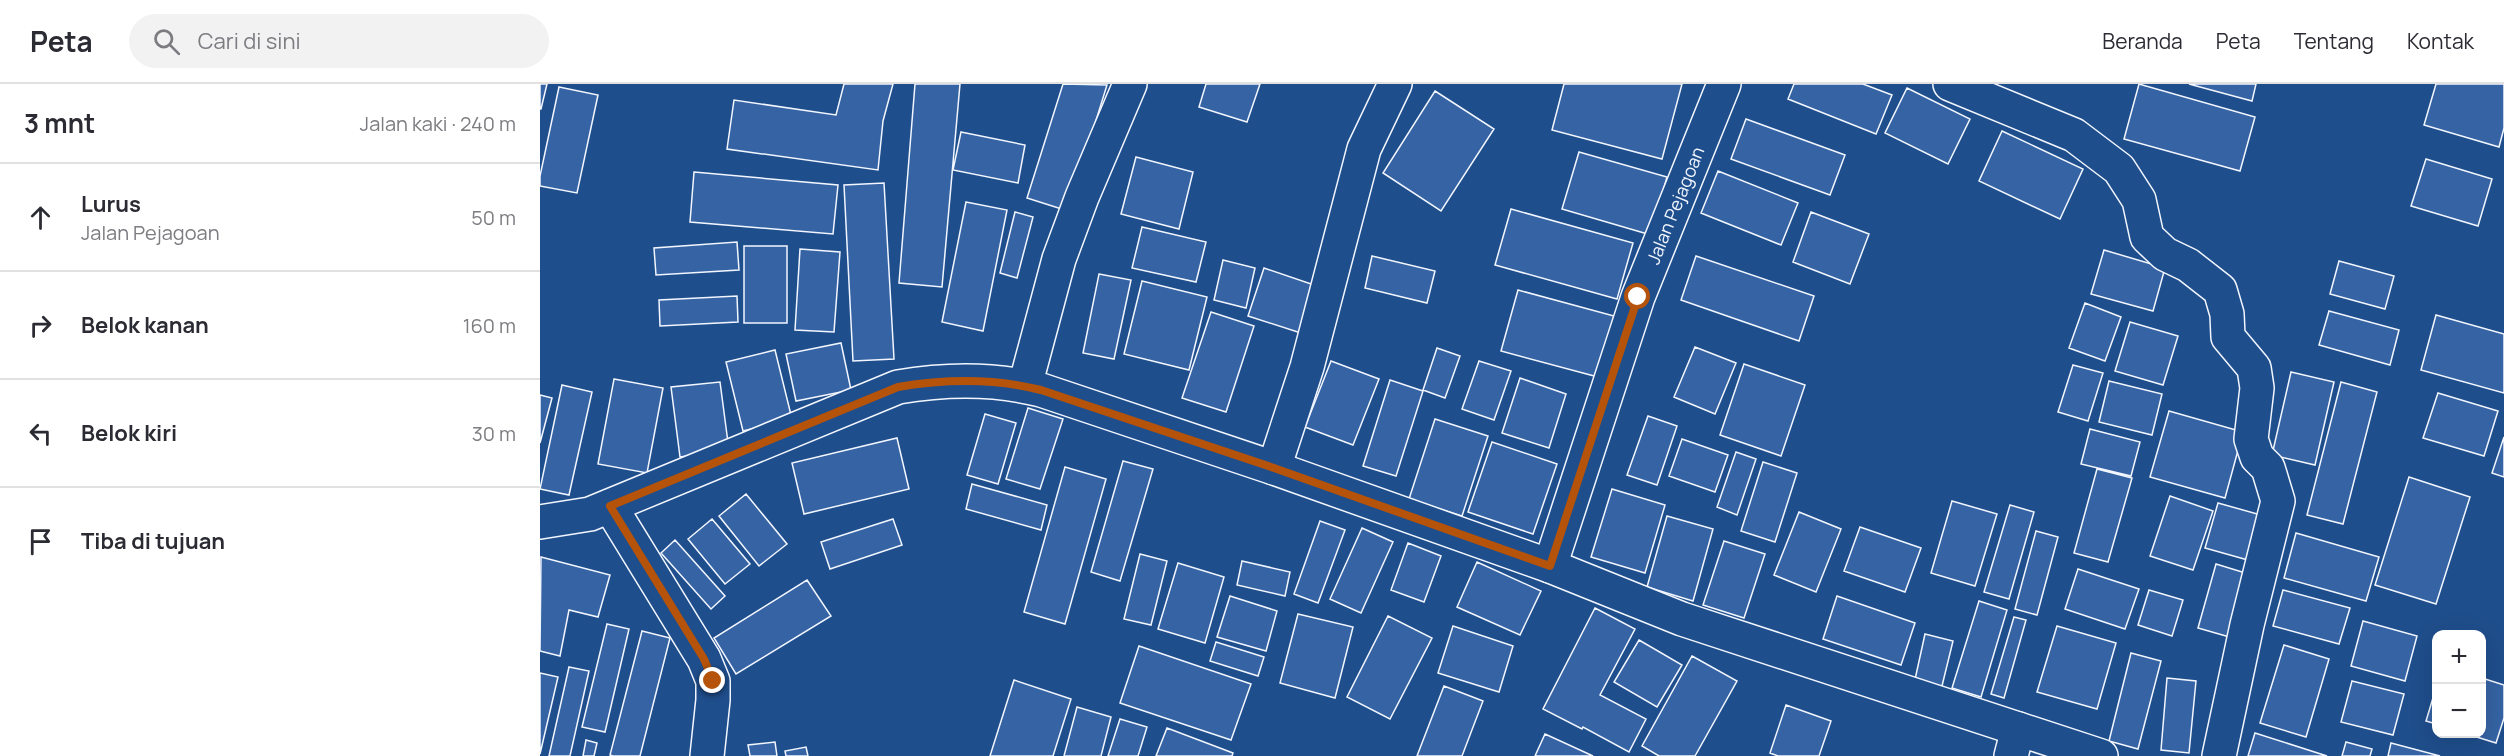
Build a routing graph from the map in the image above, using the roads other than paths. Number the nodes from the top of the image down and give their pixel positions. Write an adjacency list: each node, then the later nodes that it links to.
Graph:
1 (1130, 84): 5 (street)
2 (1395, 84): 6 (street)
3 (1724, 84): 9 (street, Jalan Pejagoan)
4 (1950, 84): 13 (street)
5 (1025, 386): 6 (street); 7 (street)
6 (1274, 468): 9 (street)
7 (610, 506): 8 (street); 11 (street)
8 (540, 522)
9 (1550, 566): 10 (street)
10 (2015, 742): 12 (street)
11 (707, 756)
12 (2101, 756)
13 (2219, 756)

